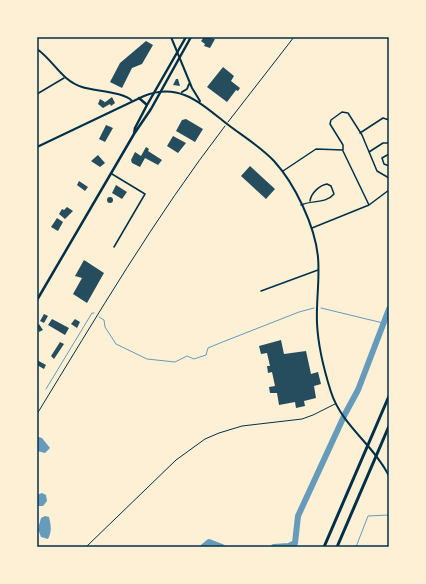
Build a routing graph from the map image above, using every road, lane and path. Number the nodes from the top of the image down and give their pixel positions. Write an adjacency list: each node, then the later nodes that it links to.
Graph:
1 (171, 37): 6 (street)
2 (186, 37): 6 (main road)
3 (191, 37): 7 (main road)
4 (294, 37): 19 (path)
5 (37, 49): 8 (street)
6 (177, 52): 7 (street); 10 (main road)
7 (180, 58): 9 (street); 11 (main road)
8 (64, 78): 13 (street); 15 (street)
9 (190, 83): 12 (street); 16 (street)
10 (155, 91): 11 (street); 14 (street); 17 (main road)
11 (161, 91): 12 (street); 21 (main road)
12 (181, 93): 16 (street)
13 (37, 94)
14 (139, 98): 15 (street); 17 (main road)
15 (132, 101): 23 (street)
16 (200, 102): 19 (street)
17 (147, 105): 21 (main road)
18 (389, 120): 20 (street)
19 (227, 124): 28 (street); 42 (path)
20 (360, 132): 24 (street); 25 (street)
21 (134, 134): 29 (main road)
22 (389, 144): 25 (street)
23 (37, 147)
24 (343, 150): 28 (street); 34 (street)
25 (369, 152): 30 (street)
26 (389, 154): 27 (street)
27 (389, 166)
28 (283, 171): 33 (street)
29 (112, 174): 36 (street); 39 (main road)
30 (389, 178)
31 (389, 190): 34 (street)
32 (310, 201): 32 (street); 33 (street)
33 (302, 205): 35 (street)
34 (369, 205): 35 (street)
35 (311, 229): 37 (street)
36 (114, 247)
37 (318, 270): 38 (street); 41 (street)
38 (261, 291)
39 (37, 300)
40 (389, 396): 46 (highway)
41 (335, 403): 44 (street); 45 (lane)
42 (37, 414)
43 (389, 426): 47 (highway)
44 (389, 476)
45 (86, 547)
46 (324, 547)
47 (337, 547)

